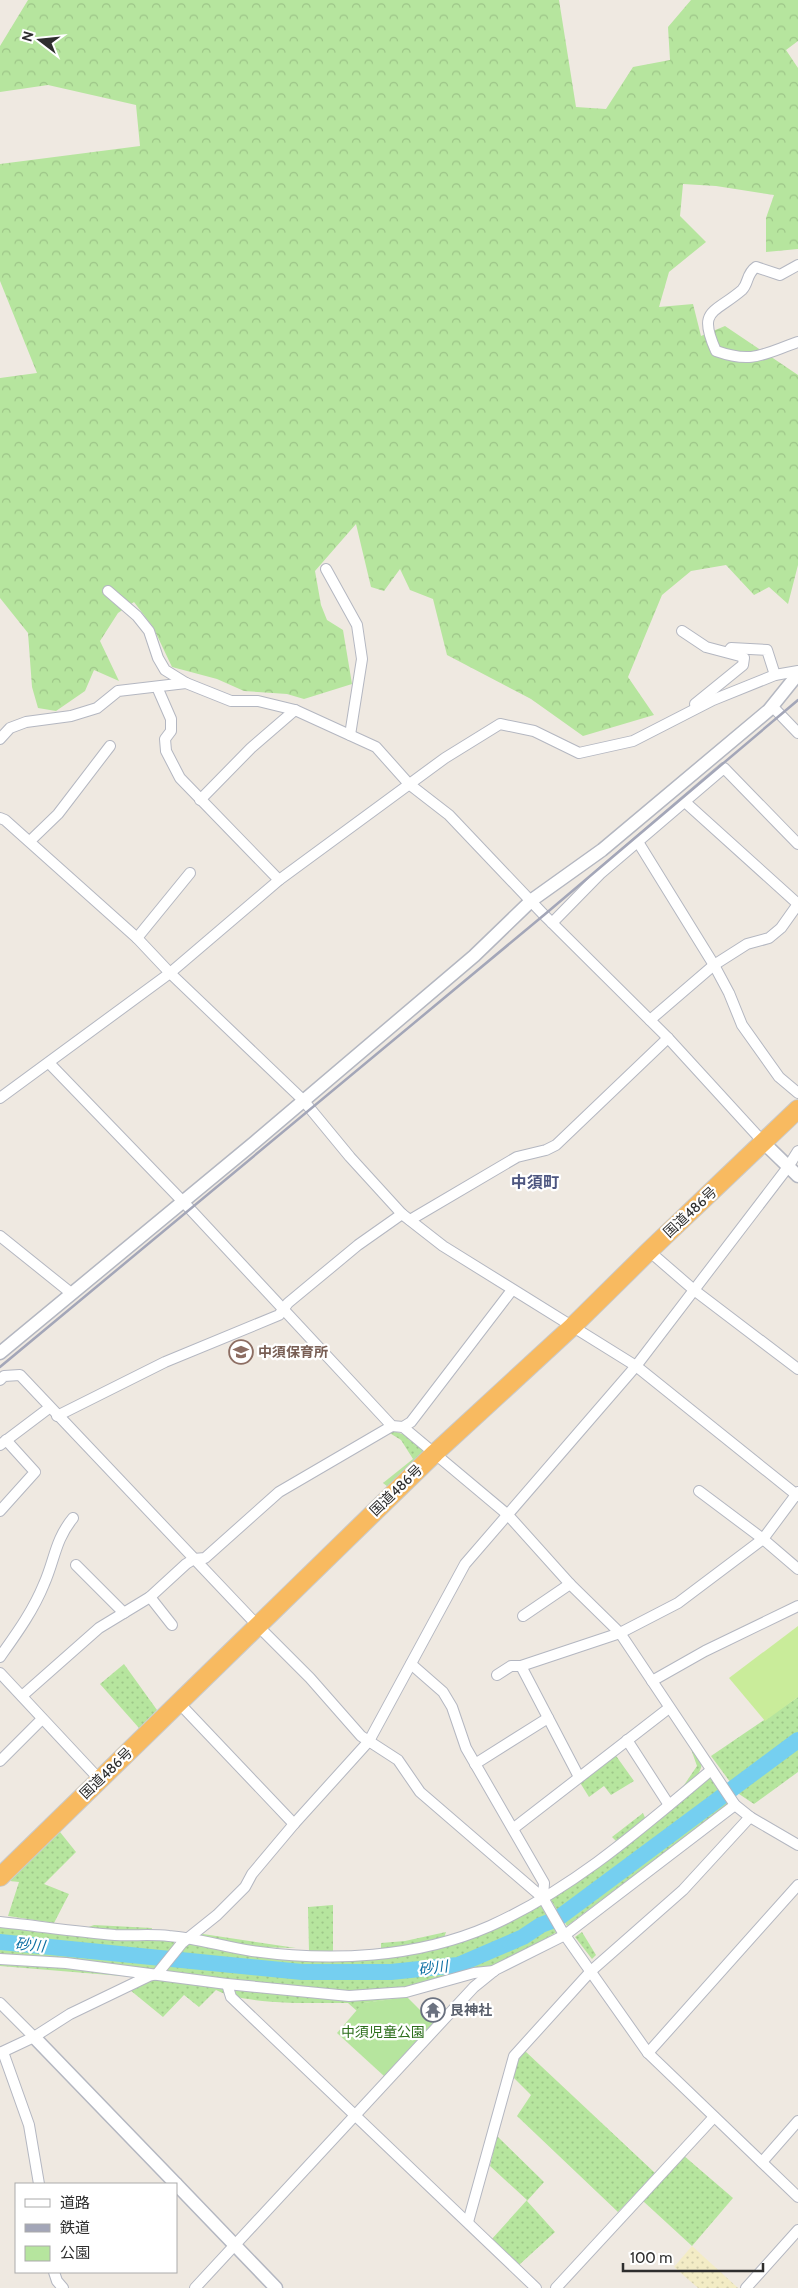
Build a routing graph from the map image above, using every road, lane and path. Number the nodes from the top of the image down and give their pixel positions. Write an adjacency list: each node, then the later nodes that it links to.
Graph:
1 (798, 265): 2 (street)
2 (798, 342)
3 (326, 569): 15 (street)
4 (108, 591): 9 (street)
5 (682, 631): 6 (street)
6 (727, 652): 8 (street); 13 (street)
7 (798, 673): 8 (street); 11 (street)
8 (775, 675): 13 (street)
9 (186, 683): 10 (street); 12 (street)
10 (157, 687): 16 (street); 19 (street)
11 (772, 706): 14 (street); 27 (street)
12 (295, 710): 15 (street); 19 (street)
13 (689, 713): 18 (street)
14 (798, 733)
15 (350, 735): 18 (street)
16 (0, 738)
17 (110, 746): 22 (street)
18 (409, 784): 26 (street); 27 (street)
19 (200, 800): 26 (street)
20 (685, 802): 23 (street); 24 (street); 28 (street)
21 (0, 818): 22 (street)
22 (30, 841): 30 (street)
23 (638, 842): 29 (street); 31 (street)
24 (798, 844)
25 (190, 873): 30 (street)
26 (279, 880): 32 (street)
27 (532, 900): 29 (street); 38 (street)
28 (798, 904): 31 (street)
29 (552, 923): 33 (street)
30 (137, 938): 32 (street)
31 (714, 966): 33 (street); 36 (street)
32 (170, 973): 35 (street); 38 (street)
33 (650, 1020): 34 (street)
34 (668, 1038): 40 (street); 45 (street)
35 (49, 1063): 37 (street); 44 (street)
36 (798, 1093)
37 (0, 1098)
38 (304, 1100): 44 (street); 45 (street)
39 (798, 1109): 40 (highway, 国道486号)
40 (764, 1143): 42 (street); 47 (highway, 国道486号)
41 (798, 1151): 42 (street)
42 (788, 1166): 43 (street); 49 (street)
43 (798, 1176)
44 (182, 1202): 50 (street); 51 (street)
45 (406, 1217): 48 (street); 51 (street)
46 (0, 1236): 50 (street)
47 (649, 1251): 49 (street); 52 (highway, 国道486号)
48 (512, 1290): 52 (street); 60 (street)
49 (694, 1290): 54 (street); 55 (street)
50 (71, 1293): 53 (street)
51 (283, 1310): 58 (street); 59 (street)
52 (573, 1326): 54 (street); 62 (highway, 国道486号)
53 (0, 1353)
54 (636, 1366): 64 (street); 66 (street)
55 (798, 1369)
56 (0, 1380): 57 (street)
57 (49, 1408): 58 (street); 61 (street)
58 (57, 1416): 69 (street)
59 (392, 1426): 60 (street); 69 (street)
60 (403, 1427): 62 (street)
61 (3, 1442): 65 (street)
62 (435, 1453): 66 (street); 78 (highway, 国道486号)
63 (699, 1491): 68 (street)
64 (797, 1494): 68 (street)
65 (0, 1511)
66 (508, 1515): 72 (street); 81 (street)
67 (73, 1518): 80 (street)
68 (762, 1539): 71 (street); 79 (street)
69 (194, 1559): 73 (street); 78 (street)
70 (76, 1565): 75 (street)
71 (798, 1569)
72 (570, 1584): 76 (street); 79 (street)
73 (150, 1597): 75 (street); 77 (street)
74 (798, 1606): 85 (street)
75 (124, 1613): 86 (street)
76 (523, 1616)
77 (172, 1625)
78 (258, 1626): 87 (highway, 国道486号); 92 (street)
79 (620, 1632): 82 (street); 85 (street)
80 (0, 1657)
81 (411, 1664): 92 (street); 94 (street)
82 (521, 1666): 84 (street); 89 (street)
83 (0, 1673): 86 (street)
84 (497, 1675)
85 (652, 1681): 88 (street)
86 (22, 1696): 90 (street)
87 (179, 1703): 97 (highway, 国道486号); 101 (street)
88 (669, 1708): 91 (street); 95 (street)
89 (548, 1718): 94 (street); 96 (street)
90 (42, 1719): 93 (street); 97 (street)
91 (627, 1740): 96 (street); 98 (street)
92 (369, 1741): 101 (street); 106 (street)
93 (0, 1760)
94 (475, 1764): 102 (street)
95 (710, 1771): 98 (street); 99 (street)
96 (579, 1776): 102 (street)
97 (100, 1780): 104 (highway, 国道486号)
98 (668, 1805): 106 (street)
99 (735, 1805): 100 (street); 108 (street)
100 (750, 1817): 103 (street); 112 (street)
101 (294, 1824): 109 (street)
102 (514, 1828): 106 (street)
103 (798, 1845)
104 (0, 1877)
105 (798, 1884): 118 (street)
106 (543, 1898): 108 (street); 109 (street)
107 (0, 1922): 109 (street)
108 (564, 1933): 111 (street); 112 (street)
109 (184, 1941): 113 (street)
110 (0, 1959): 113 (street)
111 (495, 1970): 114 (street); 119 (street)
112 (591, 1972): 118 (street); 127 (street)
113 (157, 1974): 114 (street); 116 (street)
114 (227, 1984): 119 (street)
115 (0, 2003): 116 (street)
116 (34, 2037): 117 (street); 124 (street)
117 (1, 2053): 123 (street)
118 (648, 2053): 120 (street)
119 (354, 2116): 127 (street); 129 (street)
120 (714, 2117): 122 (street); 135 (street)
121 (798, 2121): 122 (street)
122 (762, 2162): 126 (street)
123 (39, 2183)
124 (175, 2183)
125 (178, 2186): 129 (street)
126 (798, 2197)
127 (468, 2222): 134 (street)
128 (798, 2230): 136 (street)
129 (234, 2245): 132 (street); 133 (street)
130 (54, 2273): 131 (street)
131 (64, 2288)
132 (195, 2288)
133 (276, 2288)
134 (536, 2288)
135 (556, 2288)
136 (746, 2288)

